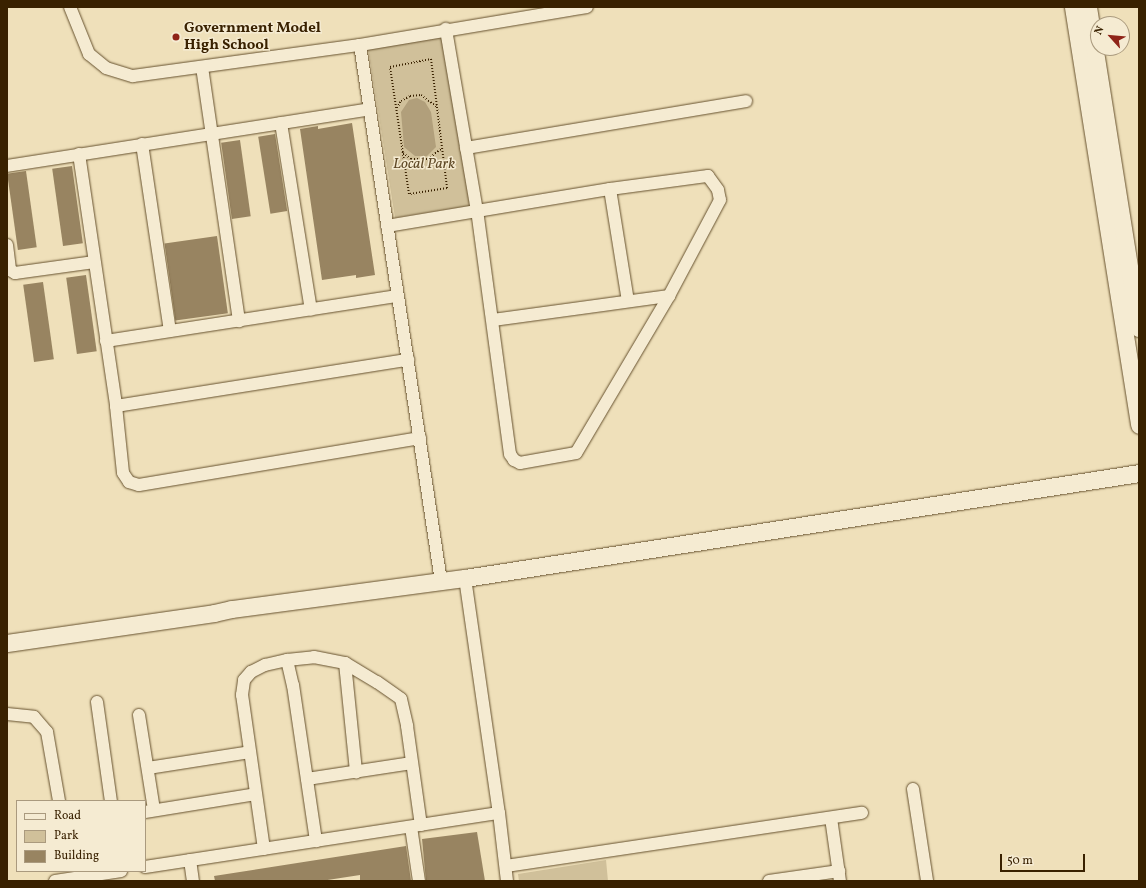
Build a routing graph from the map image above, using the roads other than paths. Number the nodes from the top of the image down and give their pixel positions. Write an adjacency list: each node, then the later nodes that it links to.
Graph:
1 (70, 7): 7 (street)
2 (587, 7): 5 (street)
3 (1073, 7): 33 (main road)
4 (1088, 7): 28 (main road)
5 (446, 29): 6 (street); 13 (street)
6 (360, 45): 7 (street); 9 (street)
7 (202, 67): 11 (street)
8 (746, 101): 13 (street)
9 (369, 108): 10 (street); 18 (street)
10 (281, 122): 11 (street); 25 (street)
11 (212, 134): 12 (street); 27 (street)
12 (142, 144): 14 (street); 29 (street)
13 (466, 148): 17 (street)
14 (79, 154): 15 (street); 21 (street)
15 (7, 166)
16 (610, 189): 17 (street); 23 (street); 24 (street)
17 (477, 211): 18 (street); 26 (street)
18 (387, 226): 22 (street)
19 (7, 245): 20 (street)
20 (8, 259): 21 (street)
21 (94, 262): 30 (street)
22 (398, 296): 25 (street); 31 (street)
23 (669, 296): 24 (street); 26 (street)
24 (628, 301): 26 (street)
25 (311, 310): 27 (street)
26 (493, 320)
27 (239, 321): 29 (street)
28 (1139, 328)
29 (170, 331): 30 (street)
30 (106, 341): 32 (street)
31 (408, 360): 32 (street); 34 (street)
32 (116, 406): 34 (street)
33 (1139, 425)
34 (420, 438): 37 (street)
35 (1139, 473): 36 (main road)
36 (465, 578): 37 (main road); 54 (street)
37 (442, 580): 38 (main road)
38 (7, 643)
39 (287, 660): 40 (street); 44 (street); 48 (street)
40 (345, 663): 45 (street); 47 (street)
41 (97, 702): 52 (street)
42 (7, 714): 51 (street)
43 (139, 715): 46 (street)
44 (250, 752): 46 (street); 50 (street)
45 (412, 763): 47 (street); 57 (street)
46 (148, 768): 53 (street)
47 (356, 772): 48 (street)
48 (307, 779): 58 (street)
49 (913, 788): 71 (street)
50 (256, 794): 53 (street); 59 (street)
51 (59, 800)
52 (111, 800)
53 (150, 811)
54 (499, 813): 57 (street); 61 (street)
55 (862, 813): 56 (street)
56 (831, 818): 61 (street); 65 (street)
57 (416, 826): 58 (street); 68 (street)
58 (316, 841): 59 (street)
59 (264, 849): 60 (street)
60 (190, 860): 62 (street); 67 (street)
61 (506, 866): 69 (street)
62 (146, 867)
63 (71, 875): 64 (street); 66 (street)
64 (118, 875)
65 (840, 876): 70 (street)
66 (55, 881)
67 (193, 881)
68 (419, 881)
69 (507, 881)
70 (769, 881)
71 (927, 881)

